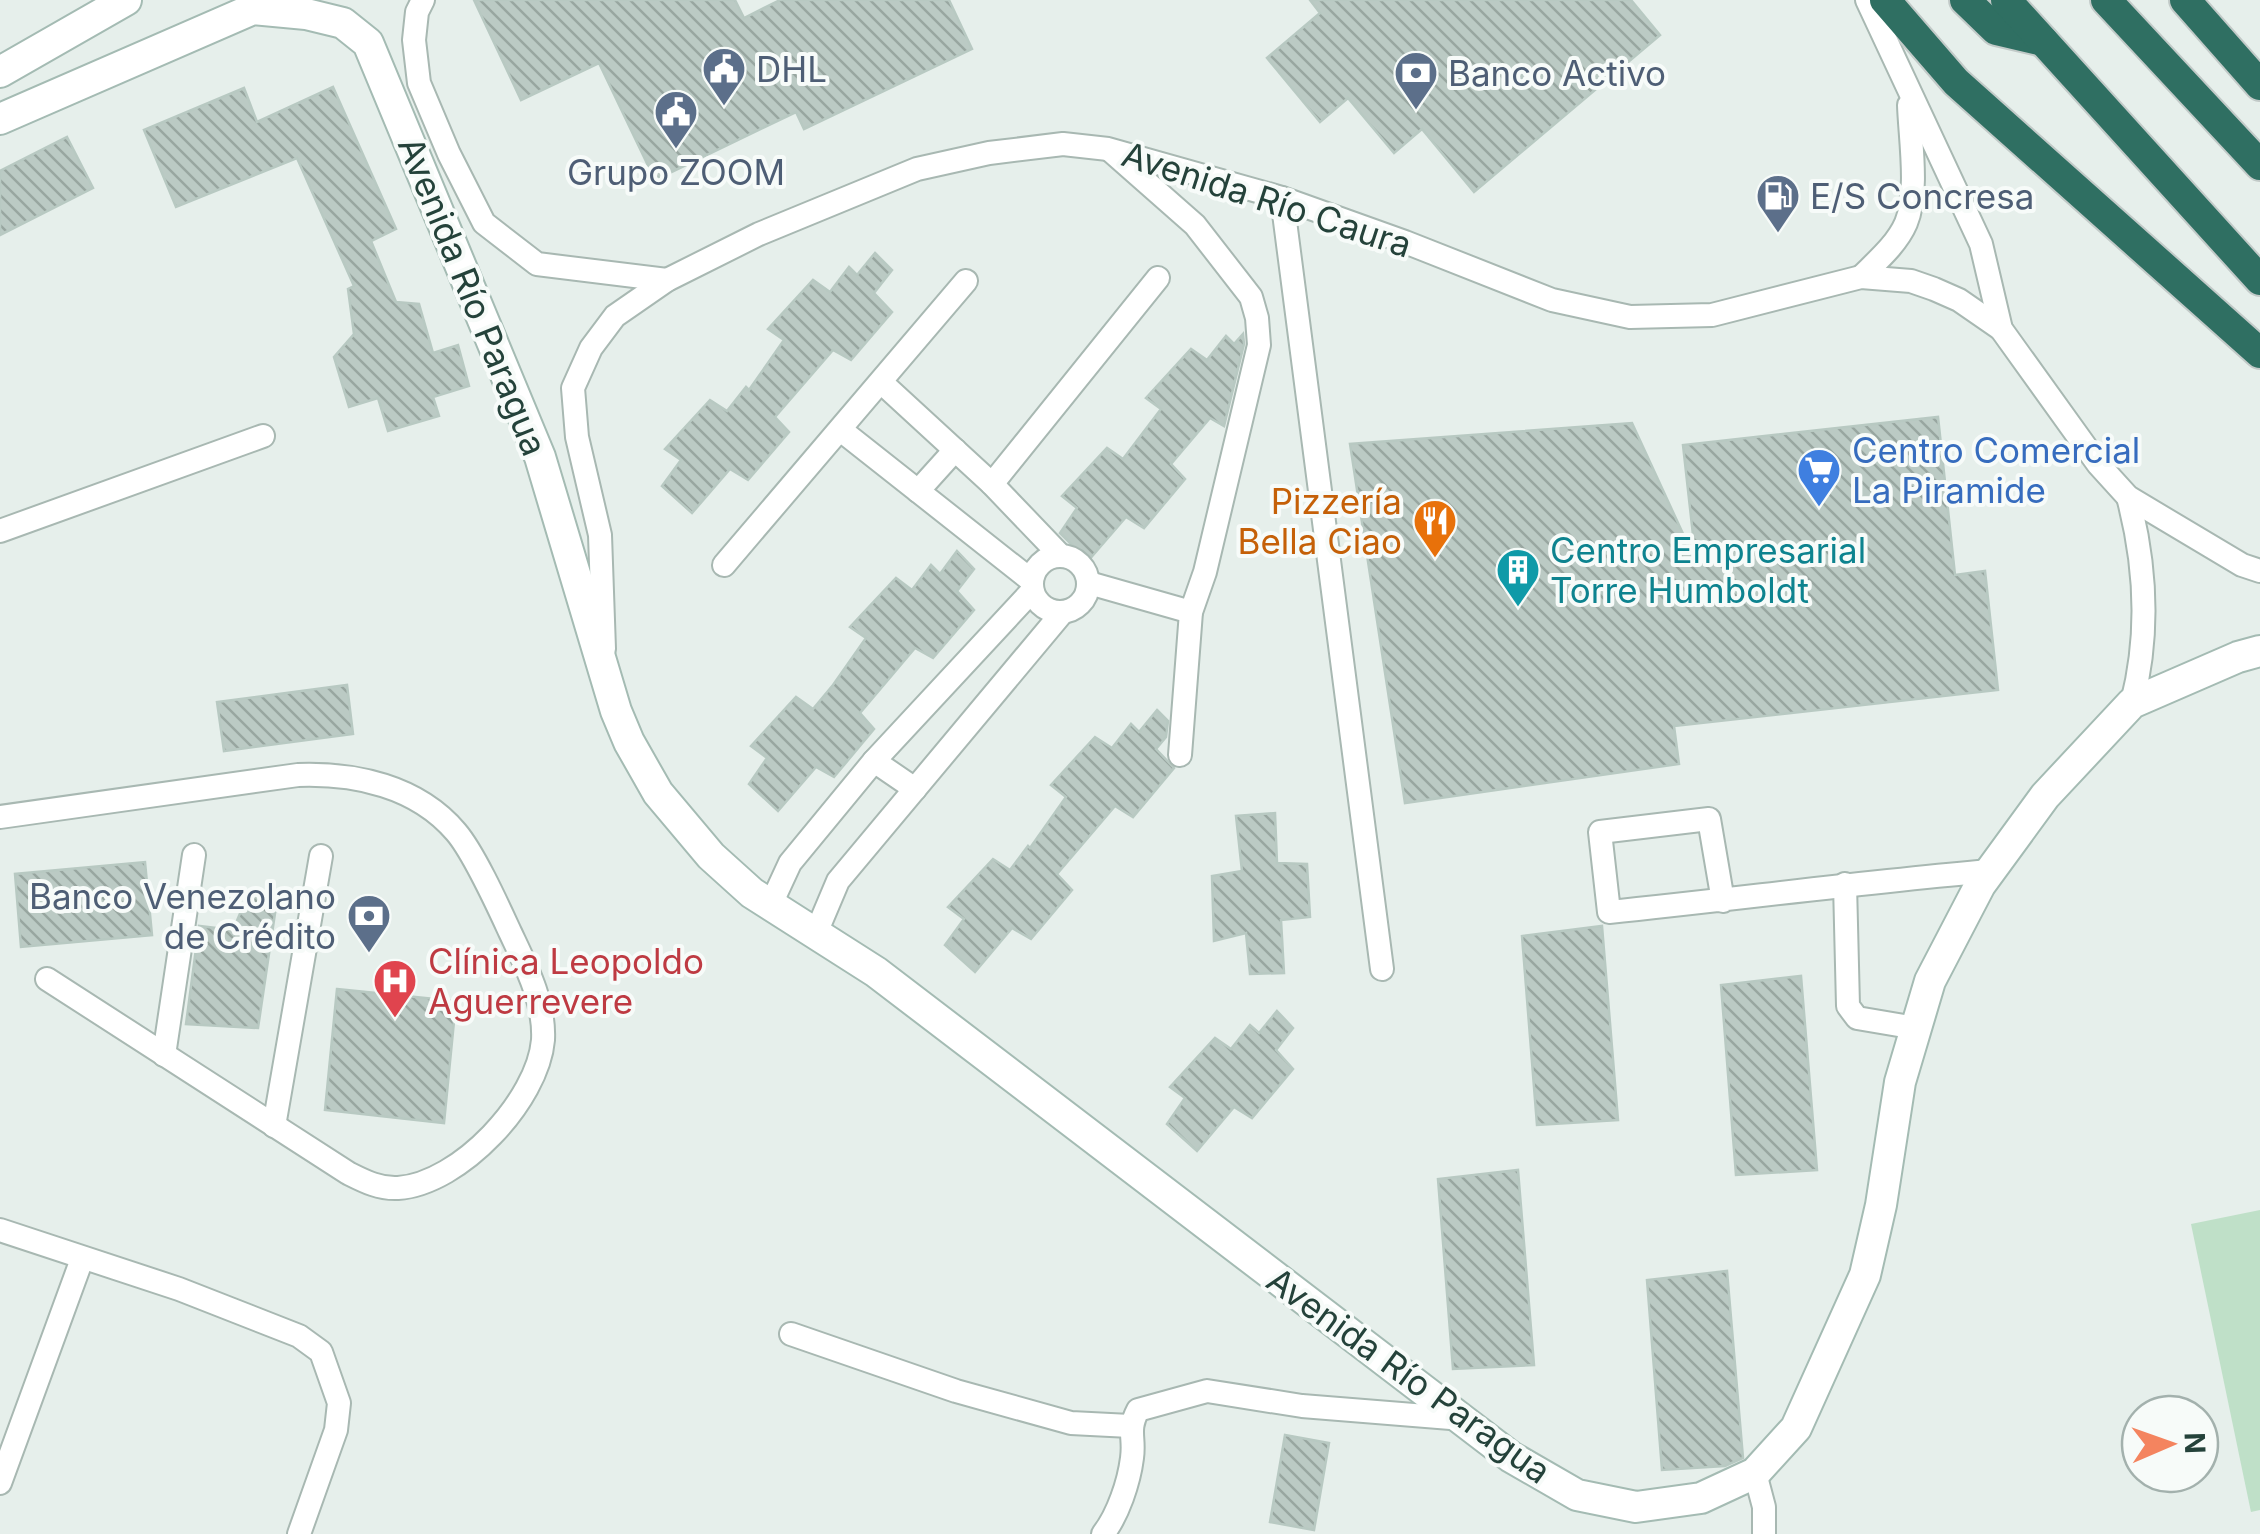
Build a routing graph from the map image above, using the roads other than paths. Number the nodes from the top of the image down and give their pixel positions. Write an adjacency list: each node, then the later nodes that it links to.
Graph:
1 (126, 0): 10 (main road)
2 (423, 0): 19 (street)
3 (1867, 0): 12 (street)
4 (1885, 0): 23 (highway)
5 (1964, 0): 9 (highway)
6 (2006, 0): 9 (highway)
7 (2106, 0): 15 (highway)
8 (2185, 0): 11 (highway)
9 (2043, 41): 20 (highway)
10 (0, 72)
11 (2260, 84)
12 (1909, 92): 17 (street); 22 (street)
13 (0, 119): 40 (main road, Avenida Río Paragua)
14 (1108, 149): 16 (street, Avenida Río Caura); 19 (street, Avenida Río Caura); 37 (street)
15 (2260, 165)
16 (1282, 198): 17 (street, Avenida Río Caura); 53 (street)
17 (1861, 277): 22 (street, Avenida Río Caura)
18 (1158, 278): 28 (street)
19 (667, 280): 40 (street, Avenida Río Paragua)
20 (2260, 280)
21 (966, 281): 24 (street)
22 (2001, 330): 30 (street)
23 (2260, 353)
24 (880, 382): 25 (street); 27 (street)
25 (842, 431): 29 (street); 33 (street)
26 (263, 436): 31 (street)
27 (955, 450): 28 (street); 29 (street)
28 (992, 484): 32 (street)
29 (918, 490): 36 (street)
30 (2128, 496): 34 (street); 41 (street)
31 (0, 531)
32 (1061, 556): 35 (street); 36 (street)
33 (724, 565)
34 (2260, 572)
35 (1089, 583): 37 (street); 38 (street)
36 (1032, 586): 38 (street); 43 (street)
37 (1190, 612): 42 (street)
38 (1062, 613): 44 (street)
39 (2260, 651): 41 (main road)
40 (603, 670): 51 (main road, Avenida Río Paragua)
41 (2132, 702): 48 (main road, Avenida Río Paragua)
42 (1180, 755)
43 (874, 762): 44 (street); 51 (street)
44 (915, 789): 52 (street)
45 (0, 817): 57 (street)
46 (194, 855): 56 (street)
47 (321, 856): 57 (street)
48 (1990, 871): 49 (street); 55 (main road, Avenida Río Paragua)
49 (1845, 884): 50 (street); 55 (street)
50 (1723, 900): 50 (street)
51 (771, 904): 52 (main road, Avenida Río Paragua)
52 (816, 933): 61 (main road, Avenida Río Paragua)
53 (1382, 969)
54 (47, 980): 56 (street)
55 (1916, 1028): 63 (main road, Avenida Río Paragua)
56 (164, 1055): 57 (street)
57 (274, 1126)
58 (0, 1230): 59 (street)
59 (82, 1259): 64 (street); 65 (street)
60 (790, 1334): 62 (street)
61 (1463, 1420): 62 (street); 63 (main road, Avenida Río Paragua)
62 (1130, 1426): 66 (street)
63 (1755, 1473): 67 (street)
64 (0, 1482)
65 (298, 1534)
66 (1103, 1534)
67 (1764, 1534)

